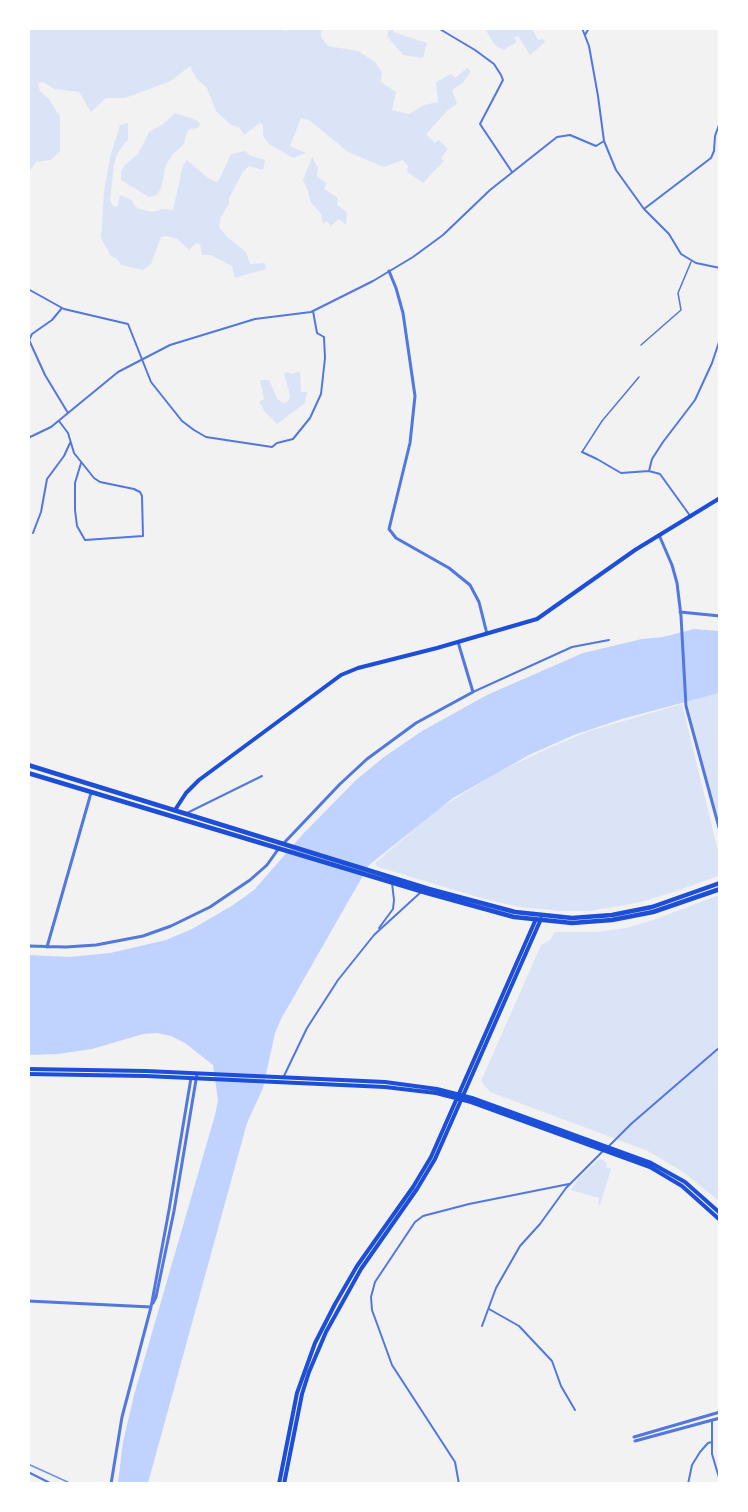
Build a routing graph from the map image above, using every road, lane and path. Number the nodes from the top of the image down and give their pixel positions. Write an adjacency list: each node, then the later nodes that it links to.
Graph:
1 (438, 28): 7 (street)
2 (582, 28): 4 (street)
3 (589, 28): 4 (street)
4 (585, 35): 6 (street)
5 (720, 122): 8 (street)
6 (604, 141): 7 (street); 8 (street)
7 (512, 172): 11 (street)
8 (644, 209): 9 (street)
9 (692, 261): 10 (street); 16 (lane)
10 (720, 268)
11 (388, 272): 14 (street); 32 (street)
12 (28, 289): 13 (street)
13 (62, 308): 17 (street); 19 (street)
14 (313, 311): 17 (street); 17 (street)
15 (720, 339): 25 (street)
16 (641, 345)
17 (143, 359): 19 (street)
18 (639, 377): 23 (lane)
19 (68, 413): 20 (street)
20 (59, 420): 21 (street); 22 (street)
21 (28, 438)
22 (70, 443): 24 (street); 28 (street)
23 (582, 452): 25 (street)
24 (81, 463): 24 (street)
25 (650, 471): 27 (street)
26 (720, 498): 27 (main road)
27 (691, 517): 29 (main road)
28 (33, 532)
29 (659, 535): 30 (street); 32 (main road)
30 (681, 614): 31 (street); 42 (street)
31 (720, 616)
32 (487, 634): 34 (main road)
33 (609, 640): 35 (street)
34 (458, 642): 35 (street); 40 (main road)
35 (473, 692): 43 (street)
36 (28, 765): 40 (highway)
37 (28, 773): 39 (highway)
38 (262, 776): 41 (street)
39 (92, 792): 43 (highway); 52 (street)
40 (175, 810): 41 (highway)
41 (186, 813): 43 (highway)
42 (720, 831)
43 (283, 847): 44 (highway); 52 (street)
44 (373, 874): 45 (highway); 49 (highway)
45 (392, 883): 48 (highway); 50 (street)
46 (720, 883): 49 (highway)
47 (720, 889): 49 (highway)
48 (421, 892): 49 (highway); 50 (street)
49 (539, 918): 59 (main road)
50 (374, 936): 57 (street)
51 (28, 946): 52 (street)
52 (46, 947)
53 (720, 1047): 60 (street)
54 (28, 1069): 56 (main road)
55 (28, 1074): 56 (main road)
56 (194, 1076): 58 (main road); 65 (street)
57 (283, 1078): 58 (main road); 59 (main road)
58 (271, 1080): 59 (main road)
59 (461, 1097): 60 (main road); 77 (main road); 78 (main road)
60 (606, 1148): 61 (street); 62 (main road); 63 (main road)
61 (569, 1184): 66 (street); 79 (street)
62 (720, 1213)
63 (720, 1220)
64 (28, 1301): 65 (street)
65 (150, 1307): 76 (street)
66 (489, 1309): 67 (street); 68 (street)
67 (482, 1326)
68 (575, 1410)
69 (720, 1412): 71 (street)
70 (720, 1418): 71 (street)
71 (712, 1420): 72 (street)
72 (712, 1442): 74 (street); 80 (street)
73 (28, 1472): 75 (street)
74 (720, 1481)
75 (52, 1484)
76 (111, 1484)
77 (279, 1484)
78 (284, 1484)
79 (459, 1484)
80 (688, 1484)

